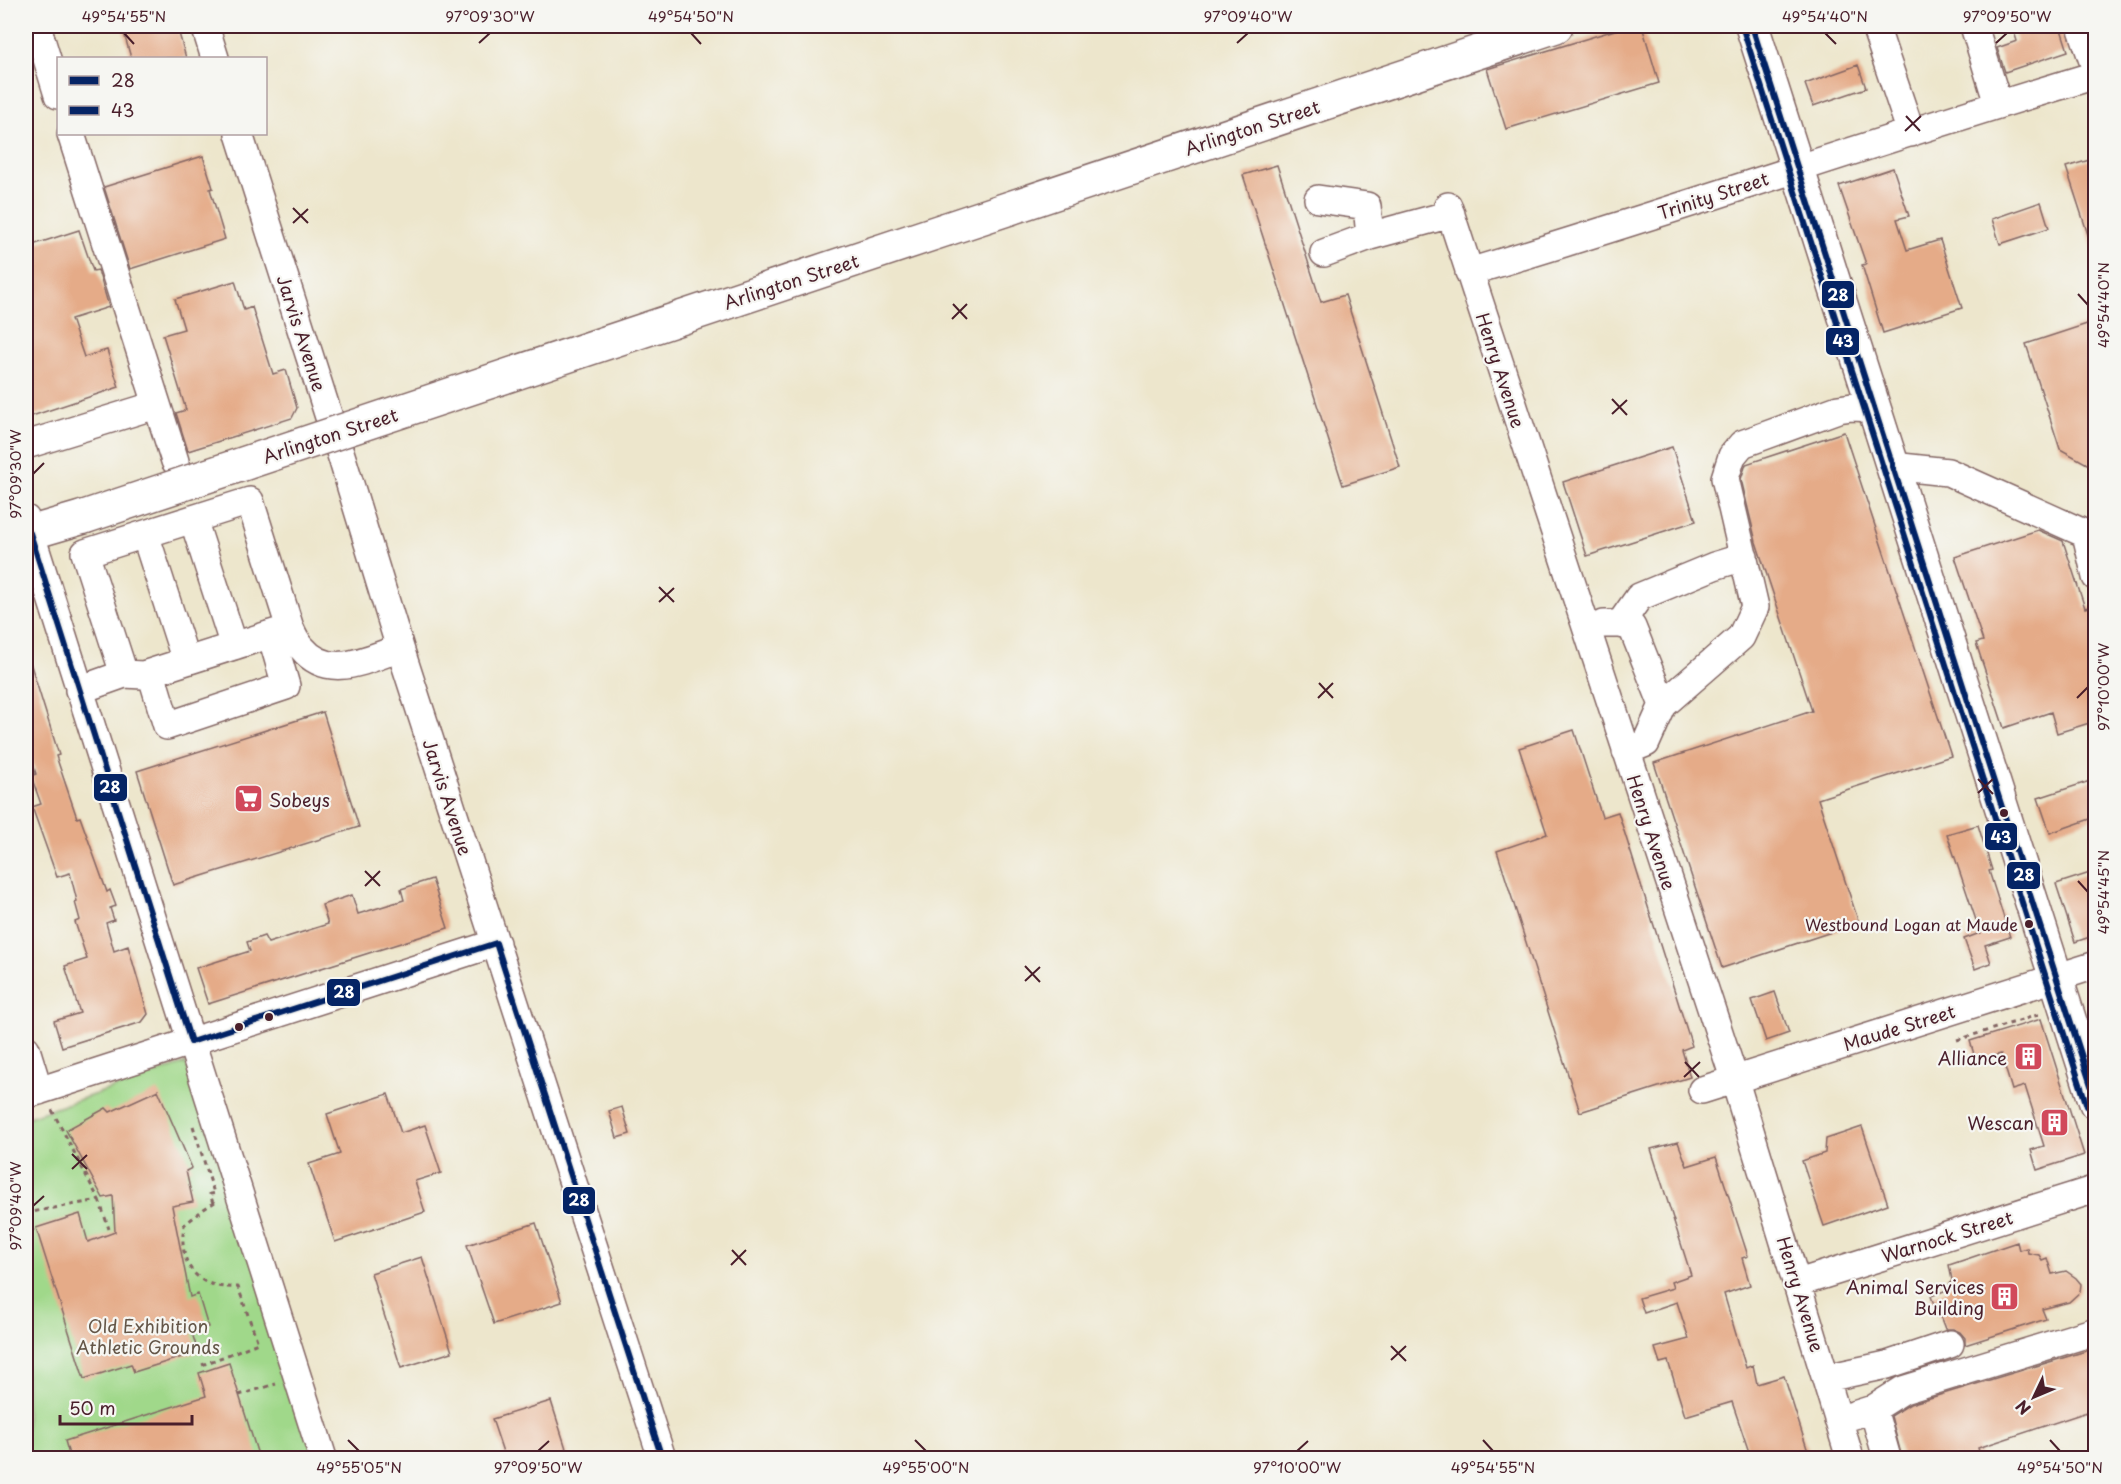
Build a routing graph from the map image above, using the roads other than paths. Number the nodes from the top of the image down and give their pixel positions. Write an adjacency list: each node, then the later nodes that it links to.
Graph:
1 (37, 26): 13 (street)
2 (205, 26): 9 (street)
3 (1556, 26): 29 (main road, Arlington Street, bridge)
4 (1752, 26): 10 (main road)
5 (1772, 26): 10 (main road)
6 (1974, 26): 14 (street)
7 (2081, 26): 11 (street)
8 (1882, 27): 15 (street)
9 (215, 57)
10 (1765, 66): 18 (main road)
11 (2096, 70)
12 (2096, 75): 14 (street, Trinity Street)
13 (57, 92)
14 (1998, 104): 15 (street, Trinity Street)
15 (1911, 133): 18 (street, Trinity Street)
16 (71, 135): 23 (street)
17 (239, 135): 37 (street, Jarvis Avenue)
18 (1797, 167): 22 (street, Trinity Street); 24 (main road)
19 (1318, 199): 20 (street)
20 (1370, 236): 21 (street); 22 (street, Henry Avenue)
21 (1324, 253)
22 (1469, 272): 34 (street, Henry Avenue)
23 (156, 405): 25 (street); 26 (street)
24 (1874, 408): 27 (main road); 31 (street)
25 (26, 445)
26 (175, 461)
27 (1892, 465): 32 (street); 45 (main road)
28 (192, 519): 30 (street); 35 (street); 36 (street)
29 (27, 529): 40 (street)
30 (145, 534): 38 (street); 39 (street)
31 (1744, 557): 33 (street); 41 (street)
32 (2096, 577)
33 (1620, 624): 34 (street); 41 (street)
34 (1584, 625): 42 (street, Henry Avenue)
35 (280, 631): 36 (street); 37 (street); 39 (street)
36 (234, 646): 38 (street)
37 (400, 648): 43 (street, Jarvis Avenue)
38 (186, 661): 39 (street)
39 (137, 673): 40 (street)
40 (79, 690): 46 (street)
41 (1663, 705): 42 (street)
42 (1626, 751): 48 (street, Henry Avenue)
43 (496, 943): 46 (street); 60 (street, Jarvis Avenue)
44 (2096, 965): 45 (street, Maude Street)
45 (2056, 977): 48 (street, Maude Street); 51 (main road)
46 (191, 1042): 50 (street); 59 (street)
47 (26, 1049): 50 (street)
48 (1734, 1078): 49 (street, Maude Street); 53 (street, Henry Avenue)
49 (1702, 1090)
50 (39, 1098)
51 (2096, 1103)
52 (2096, 1189): 53 (street, Warnock Street)
53 (1798, 1283): 56 (street, Henry Avenue)
54 (2096, 1331): 57 (street)
55 (1950, 1344): 56 (street)
56 (1826, 1378): 58 (street, Henry Avenue)
57 (1873, 1409): 58 (street); 62 (street)
58 (1838, 1420): 61 (street, Henry Avenue)
59 (323, 1458)
60 (662, 1458)
61 (1850, 1458)
62 (1887, 1458)

